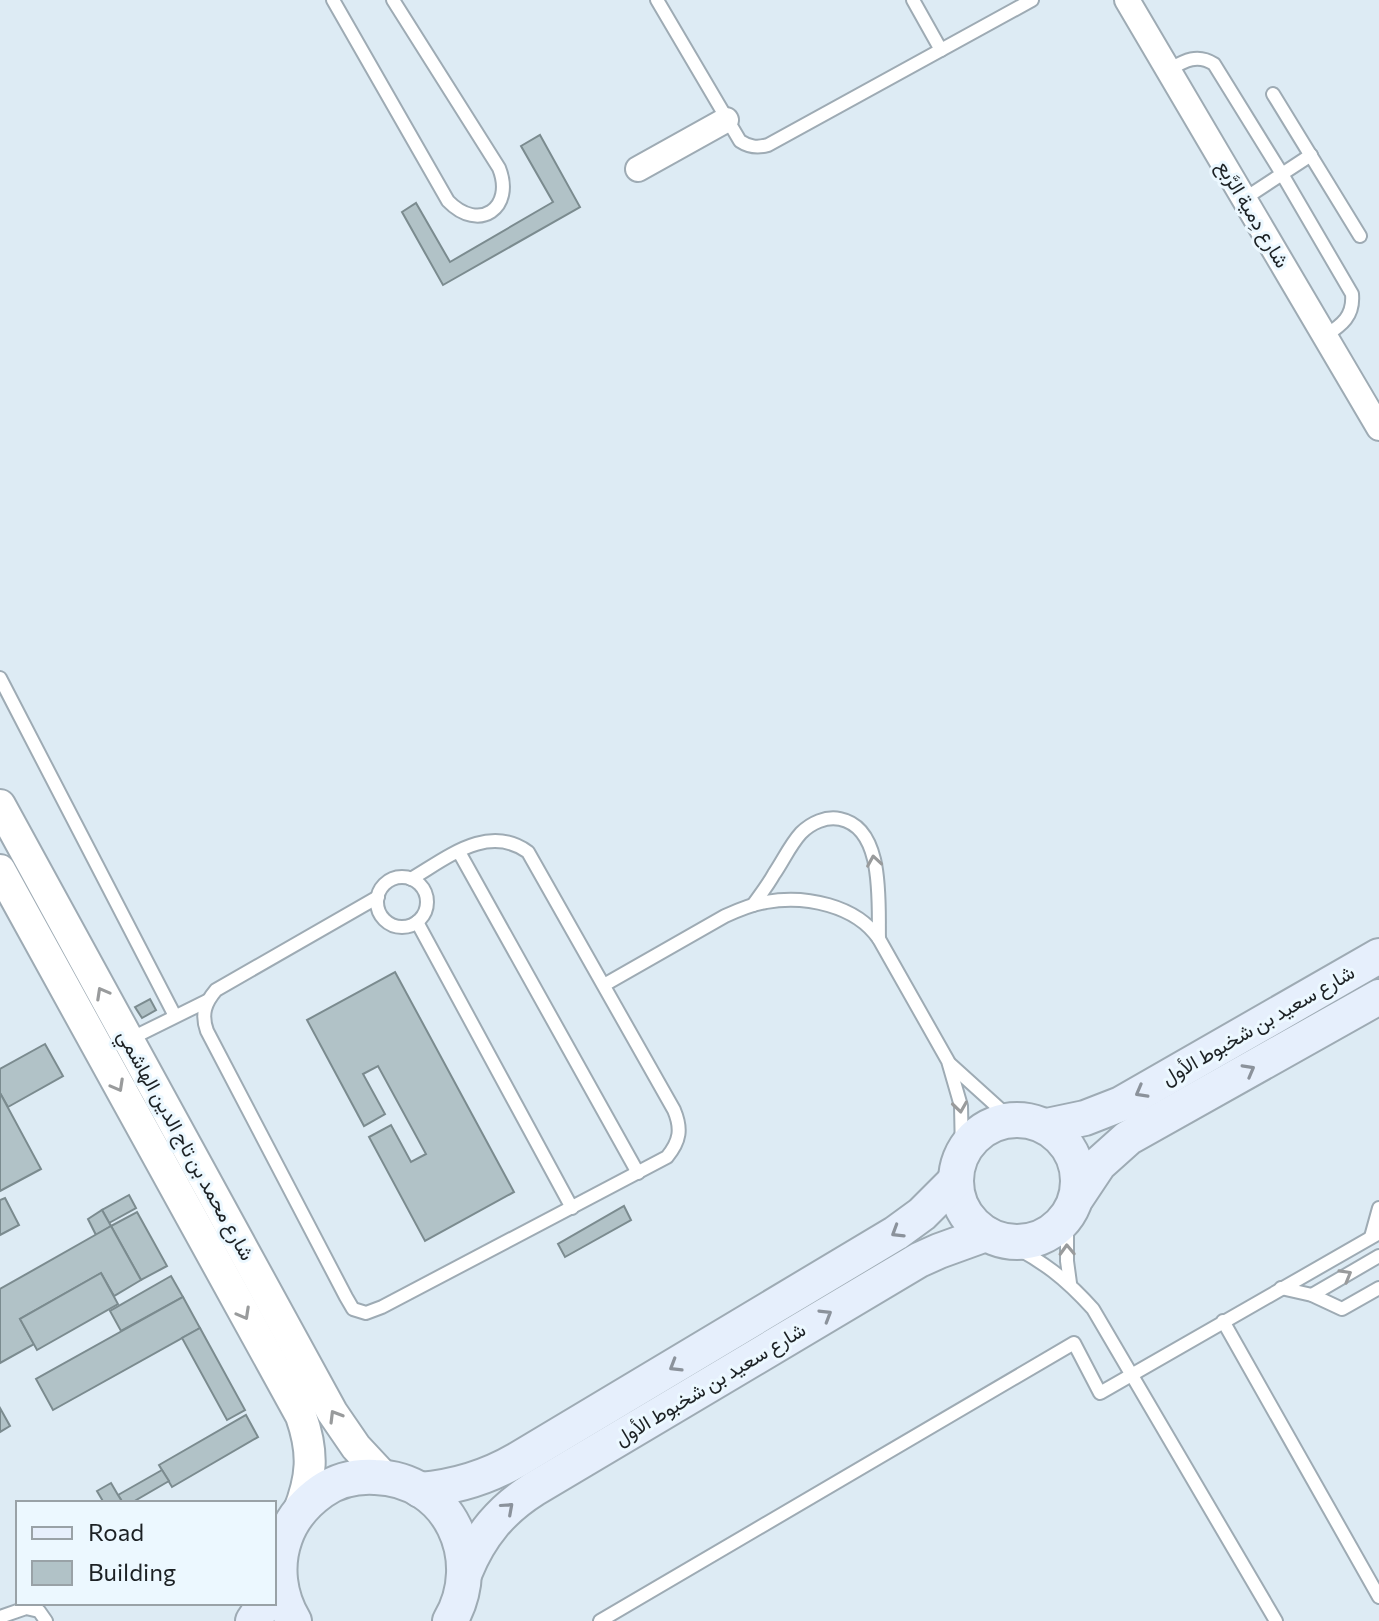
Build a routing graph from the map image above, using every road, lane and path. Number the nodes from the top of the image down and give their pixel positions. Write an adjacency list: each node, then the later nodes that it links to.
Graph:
1 (333, 0): 2 (lane)
2 (393, 0)
3 (657, 0): 10 (lane)
4 (913, 0): 7 (lane)
5 (1032, 0): 7 (lane)
6 (1127, 0): 8 (street, شارع دِمية الرَّبع)
7 (941, 50): 10 (lane)
8 (1168, 70): 13 (lane); 14 (street, شارع دِمية الرَّبع)
9 (1273, 94): 11 (lane)
10 (726, 120): 12 (street)
11 (1311, 155): 13 (lane); 15 (lane)
12 (638, 169)
13 (1282, 174): 14 (lane); 16 (lane)
14 (1244, 199): 16 (street, شارع دِمية الرَّبع)
15 (1360, 236)
16 (1325, 336): 17 (street, شارع دِمية الرَّبع)
17 (1379, 428)
18 (0, 678): 31 (lane)
19 (0, 805): 32 (street, شارع محمد بن تاج الدين الهاشمي, one-way to 19)
20 (459, 852): 22 (lane); 28 (lane); 37 (lane)
21 (0, 870): 52 (street, شارع محمد بن تاج الدين الهاشمي, one-way to 52)
22 (411, 879): 23 (lane); 25 (lane)
23 (378, 897): 25 (lane); 30 (lane)
24 (753, 905): 26 (lane); 26 (lane, one-way to 24); 28 (lane)
25 (417, 922): 39 (lane)
26 (879, 939): 33 (lane)
27 (1379, 956): 35 (main road, شارع سعيد بن شخبوط الأول, one-way to 35)
28 (604, 985): 37 (lane)
29 (1379, 997): 38 (main road, شارع سعيد بن شخبوط الأول, one-way to 29)
30 (207, 1001): 31 (lane); 39 (lane)
31 (175, 1016): 32 (lane)
32 (128, 1040): 50 (street, شارع محمد بن تاج الدين الهاشمي, one-way to 32)
33 (948, 1061): 34 (lane); 36 (lane, one-way to 36)
34 (1012, 1120): 35 (main road); 36 (main road)
35 (1047, 1126): 38 (main road)
36 (959, 1167): 42 (main road); 51 (main road, شارع سعيد بن شخبوط الأول, one-way to 51)
37 (638, 1173): 39 (lane)
38 (1072, 1207): 42 (main road); 44 (lane, one-way to 38)
39 (572, 1208)
40 (1379, 1208): 41 (lane)
41 (1375, 1235): 45 (lane)
42 (996, 1238): 44 (lane); 53 (main road, شارع سعيد بن شخبوط الأول, one-way to 42)
43 (1379, 1256): 47 (lane, one-way to 43)
44 (1070, 1283): 49 (lane)
45 (1281, 1288): 47 (lane); 48 (lane)
46 (1379, 1288): 47 (lane)
47 (1312, 1295)
48 (1223, 1321): 49 (lane); 55 (lane)
49 (1132, 1375): 60 (lane); 61 (lane)
50 (384, 1477): 51 (main road); 52 (main road)
51 (420, 1490): 53 (main road)
52 (298, 1513): 54 (main road)
53 (465, 1572): 59 (main road)
54 (276, 1575): 58 (main road)
55 (1379, 1597)
56 (0, 1617): 57 (lane)
57 (46, 1621)
58 (294, 1621)
59 (450, 1621)
60 (600, 1621)
61 (1276, 1621)

